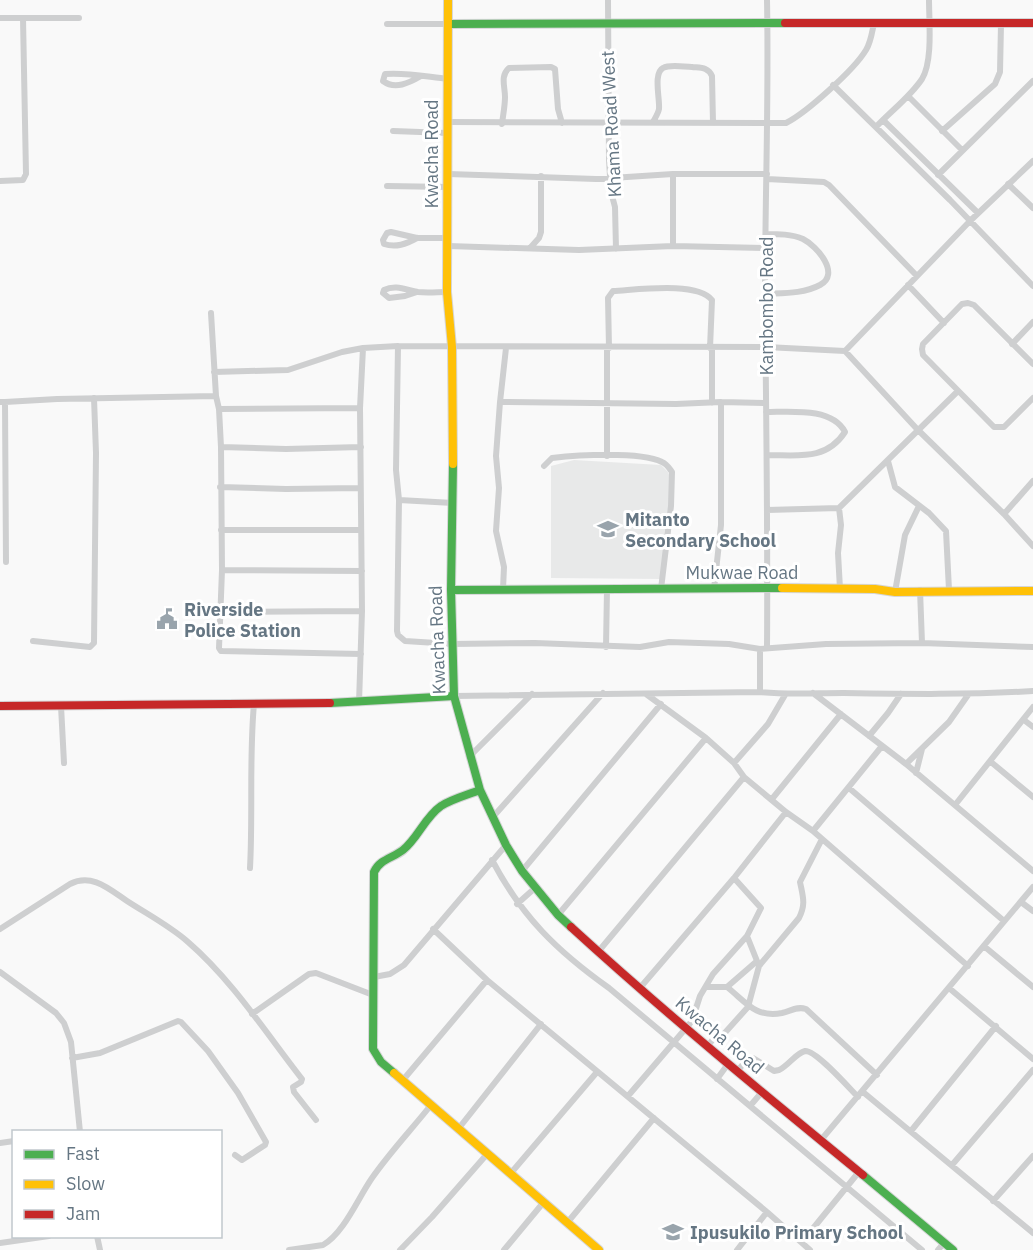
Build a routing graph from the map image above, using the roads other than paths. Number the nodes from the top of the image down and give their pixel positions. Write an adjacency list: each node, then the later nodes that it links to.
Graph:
1 (448, 0): 12 (main road, Kwacha Road)
2 (608, 0): 13 (street, Khama Road West)
3 (767, 0): 14 (street, Kambombo Road)
4 (929, 0): 9 (street)
5 (0, 18): 6 (street)
6 (23, 18): 7 (street); 41 (street)
7 (79, 18)
8 (874, 23): 9 (main road); 14 (main road); 19 (street)
9 (929, 23): 15 (main road); 20 (street)
10 (1033, 23): 15 (main road)
11 (387, 24): 12 (street)
12 (448, 24): 13 (main road); 17 (main road, Kwacha Road)
13 (607, 24): 14 (main road); 26 (street, Khama Road West)
14 (767, 24): 24 (street, Kambombo Road)
15 (1001, 24): 31 (street)
16 (421, 76): 16 (street); 17 (street)
17 (448, 79): 22 (main road, Kwacha Road)
18 (1033, 81): 33 (street)
19 (833, 85): 24 (street); 29 (street)
20 (908, 96): 21 (street); 31 (street)
21 (883, 120): 29 (street); 37 (street)
22 (447, 122): 28 (street); 32 (main road, Kwacha Road)
23 (653, 122): 26 (street); 27 (street); 27 (street)
24 (768, 122): 27 (street); 39 (street, Kambombo Road)
25 (562, 123): 26 (street); 28 (street); 28 (street)
26 (610, 123): 40 (street, Khama Road West)
27 (713, 123)
28 (502, 124)
29 (876, 127): 46 (street)
30 (393, 131): 32 (street)
31 (942, 131): 33 (street)
32 (447, 133): 35 (main road, Kwacha Road)
33 (962, 150): 37 (street)
34 (1033, 161): 42 (street)
35 (448, 174): 38 (street); 44 (main road, Kwacha Road)
36 (673, 174): 39 (street); 40 (street); 53 (street)
37 (939, 175): 45 (street)
38 (541, 176): 40 (street); 54 (street)
39 (767, 177): 50 (street, Kambombo Road); 57 (street)
40 (611, 178): 56 (street, Khama Road West)
41 (0, 181)
42 (1008, 184): 47 (street); 48 (street)
43 (387, 186): 44 (street)
44 (448, 187): 52 (main road, Kwacha Road)
45 (957, 193): 46 (street); 48 (street)
46 (950, 200): 49 (street)
47 (1033, 208)
48 (978, 213): 49 (street)
49 (970, 221): 57 (street); 59 (street)
50 (766, 234): 55 (street, Kambombo Road); 62 (street)
51 (417, 238): 51 (street); 52 (street)
52 (448, 242): 54 (street); 61 (main road, Kwacha Road)
53 (673, 246): 55 (street); 56 (street)
54 (530, 248): 56 (street)
55 (766, 248): 62 (street, Kambombo Road)
56 (616, 249)
57 (916, 276): 58 (street)
58 (908, 285): 64 (street); 74 (street)
59 (1033, 286)
60 (417, 292): 61 (street)
61 (447, 292): 68 (main road, Kwacha Road)
62 (765, 294): 69 (street, Kambombo Road)
63 (212, 313): 76 (street)
64 (944, 322): 66 (street); 77 (street)
65 (1033, 322): 66 (street)
66 (1012, 344): 75 (street)
67 (398, 346): 68 (street); 70 (street); 102 (street)
68 (452, 347): 71 (street); 103 (main road, Kwacha Road)
69 (766, 347): 73 (street); 74 (street); 86 (street, Kambombo Road)
70 (363, 348): 76 (street); 88 (street)
71 (506, 348): 72 (street); 82 (street)
72 (608, 348): 73 (street); 73 (street); 83 (street)
73 (711, 348): 85 (street)
74 (844, 351): 92 (street)
75 (1033, 364)
76 (214, 372): 78 (street)
77 (958, 392): 87 (street); 92 (street)
78 (216, 396): 79 (street); 89 (street)
79 (94, 398): 81 (street); 127 (street)
80 (1033, 398): 87 (street)
81 (3, 402): 111 (street)
82 (500, 402): 83 (street); 115 (street)
83 (608, 402): 85 (street); 96 (street)
84 (721, 402): 85 (street); 86 (street); 118 (street)
85 (712, 403)
86 (765, 403): 91 (street, Kambombo Road)
87 (1027, 405): 90 (street)
88 (360, 408): 89 (street); 94 (street)
89 (219, 409): 93 (street)
90 (1033, 411)
91 (766, 412): 95 (street, Kambombo Road); 95 (street)
92 (917, 429): 97 (street); 107 (street)
93 (221, 447): 94 (street); 100 (street)
94 (361, 447): 101 (street)
95 (767, 455): 106 (street, Kambombo Road)
96 (607, 456): 98 (street); 117 (street)
97 (888, 461): 104 (street); 105 (street)
98 (544, 466)
99 (1033, 481): 107 (street)
100 (220, 487): 101 (street); 108 (street)
101 (360, 488): 109 (street)
102 (399, 500): 103 (street); 129 (street)
103 (453, 503): 120 (main road, Kwacha Road)
104 (919, 506): 122 (street); 124 (street)
105 (839, 508): 106 (street); 119 (street)
106 (767, 510): 114 (street, Kambombo Road)
107 (1004, 514): 110 (street)
108 (221, 530): 109 (street); 112 (street)
109 (361, 530): 113 (street)
110 (1033, 546)
111 (6, 562)
112 (222, 570): 113 (street); 126 (street)
113 (362, 571): 125 (street)
114 (768, 588): 118 (main road, Mukwae Road); 119 (main road, Mukwae Road); 132 (street, Kambombo Road)
115 (503, 589): 116 (main road, Mukwae Road); 120 (main road, Mukwae Road)
116 (607, 589): 117 (main road, Mukwae Road); 130 (street)
117 (661, 589): 118 (main road, Mukwae Road)
118 (714, 589)
119 (840, 589): 124 (main road, Mukwae Road)
120 (451, 590): 129 (main road, Kwacha Road)
121 (920, 590): 122 (main road, Mukwae Road); 124 (main road, Mukwae Road); 128 (street)
122 (949, 590): 123 (main road, Mukwae Road)
123 (1033, 591)
124 (895, 592)
125 (363, 611): 126 (street); 134 (street)
126 (220, 612): 134 (street)
127 (33, 641)
128 (922, 643): 131 (street); 132 (street)
129 (452, 644): 130 (street); 144 (main road, Kwacha Road)
130 (606, 646): 133 (street)
131 (1033, 647)
132 (767, 648): 133 (street)
133 (760, 649): 136 (street)
134 (361, 654): 145 (street)
135 (1033, 691): 143 (street)
136 (760, 692): 140 (street); 142 (street)
137 (603, 693): 139 (street); 140 (street); 171 (street)
138 (813, 693): 141 (street); 142 (street); 151 (street)
139 (532, 694): 144 (street); 158 (street)
140 (646, 694): 147 (street)
141 (901, 694): 143 (street); 154 (street)
142 (785, 695): 161 (street)
143 (968, 695): 157 (street)
144 (454, 696): 145 (main road); 158 (main road, Kwacha Road)
145 (359, 703): 146 (main road)
146 (254, 704): 149 (main road); 176 (street)
147 (661, 704): 155 (street); 177 (street)
148 (0, 706): 149 (main road)
149 (61, 706): 160 (street)
150 (1033, 708): 152 (street)
151 (841, 714): 154 (street); 168 (street)
152 (1024, 720): 153 (street); 159 (street)
153 (1033, 727)
154 (869, 736): 156 (street)
155 (706, 738): 161 (street); 185 (street)
156 (882, 746): 162 (street); 165 (street)
157 (922, 748): 162 (street); 163 (street)
158 (469, 757): 166 (main road, Kwacha Road)
159 (991, 762): 167 (street); 169 (street)
160 (64, 763)
161 (734, 763): 164 (street)
162 (906, 764): 163 (street)
163 (916, 773): 169 (street)
164 (744, 777): 168 (street); 191 (street)
165 (849, 788): 172 (street); 186 (street)
166 (480, 790): 171 (main road, Kwacha Road); 195 (main road)
167 (1033, 797)
168 (772, 799): 170 (street)
169 (955, 805): 178 (street)
170 (786, 812): 172 (street); 179 (street)
171 (492, 818): 174 (main road, Kwacha Road)
172 (813, 831): 173 (street)
173 (822, 838): 192 (street); 193 (street)
174 (506, 845): 175 (street); 177 (main road, Kwacha Road)
175 (492, 860): 183 (street); 188 (street)
176 (250, 868)
177 (522, 871): 181 (main road, Kwacha Road)
178 (1033, 871)
179 (734, 878): 189 (street); 201 (street)
180 (1033, 887): 182 (street)
181 (535, 888): 183 (street); 185 (main road, Kwacha Road)
182 (1021, 902): 184 (street); 186 (street)
183 (517, 904): 208 (street)
184 (1033, 911)
185 (558, 915): 191 (main road, Kwacha Road)
186 (1004, 921): 190 (street)
187 (0, 929): 204 (street)
188 (433, 929): 195 (street); 196 (street)
189 (747, 936): 192 (street); 197 (street)
190 (985, 947): 193 (street); 200 (street)
191 (598, 952): 201 (main road, Kwacha Road)
192 (758, 964): 198 (street); 203 (street)
193 (968, 966): 199 (street)
194 (0, 972): 210 (street)
195 (374, 977): 202 (main road)
196 (487, 980): 205 (street); 218 (street)
197 (706, 987): 198 (street); 207 (street)
198 (727, 987): 203 (street)
199 (949, 987): 206 (street); 216 (street)
200 (1033, 987)
201 (639, 989): 207 (main road, Kwacha Road)
202 (373, 995): 204 (street); 218 (main road)
203 (748, 1007): 209 (street); 216 (street)
204 (252, 1014): 225 (street)
205 (541, 1024): 215 (street); 226 (street)
206 (996, 1026): 211 (street); 228 (street)
207 (687, 1028): 208 (street); 209 (main road, Kwacha Road)
208 (673, 1042): 217 (street); 221 (street)
209 (707, 1047): 212 (main road, Kwacha Road)
210 (72, 1058): 227 (street); 231 (street)
211 (1033, 1059)
212 (728, 1064): 214 (main road, Kwacha Road); 217 (street)
213 (1033, 1070): 233 (street)
214 (737, 1071): 219 (main road, Kwacha Road); 220 (street)
215 (597, 1072): 221 (street); 234 (street)
216 (877, 1075): 220 (street)
217 (717, 1079): 223 (street)
218 (403, 1080): 222 (main road)
219 (762, 1092): 223 (street); 229 (main road, Kwacha Road)
220 (860, 1094): 228 (street); 229 (street)
221 (628, 1096): 224 (street)
222 (431, 1106): 226 (main road); 247 (street)
223 (750, 1106): 236 (street)
224 (654, 1118): 239 (street); 240 (street)
225 (316, 1120)
226 (459, 1128): 230 (main road)
227 (80, 1130)
228 (912, 1131): 233 (street)
229 (821, 1140): 235 (main road, Kwacha Road)
230 (488, 1153): 234 (main road); 248 (street)
231 (235, 1155)
232 (1033, 1156): 237 (street)
233 (952, 1165): 237 (street)
234 (511, 1173): 238 (main road)
235 (858, 1173): 236 (street); 245 (main road, Kwacha Road)
236 (847, 1187): 243 (street); 252 (street)
237 (993, 1202): 241 (street)
238 (543, 1203): 240 (main road); 249 (street)
239 (767, 1212): 243 (street); 250 (street)
240 (567, 1223): 246 (main road)
241 (1033, 1233)
242 (35, 1238): 244 (street)
243 (802, 1242): 251 (street)
244 (0, 1243)
245 (941, 1246): 253 (main road, Kwacha Road)
246 (596, 1249)
247 (289, 1250)
248 (400, 1250)
249 (504, 1250)
250 (737, 1250)
251 (810, 1250)
252 (921, 1250)
253 (953, 1250)

